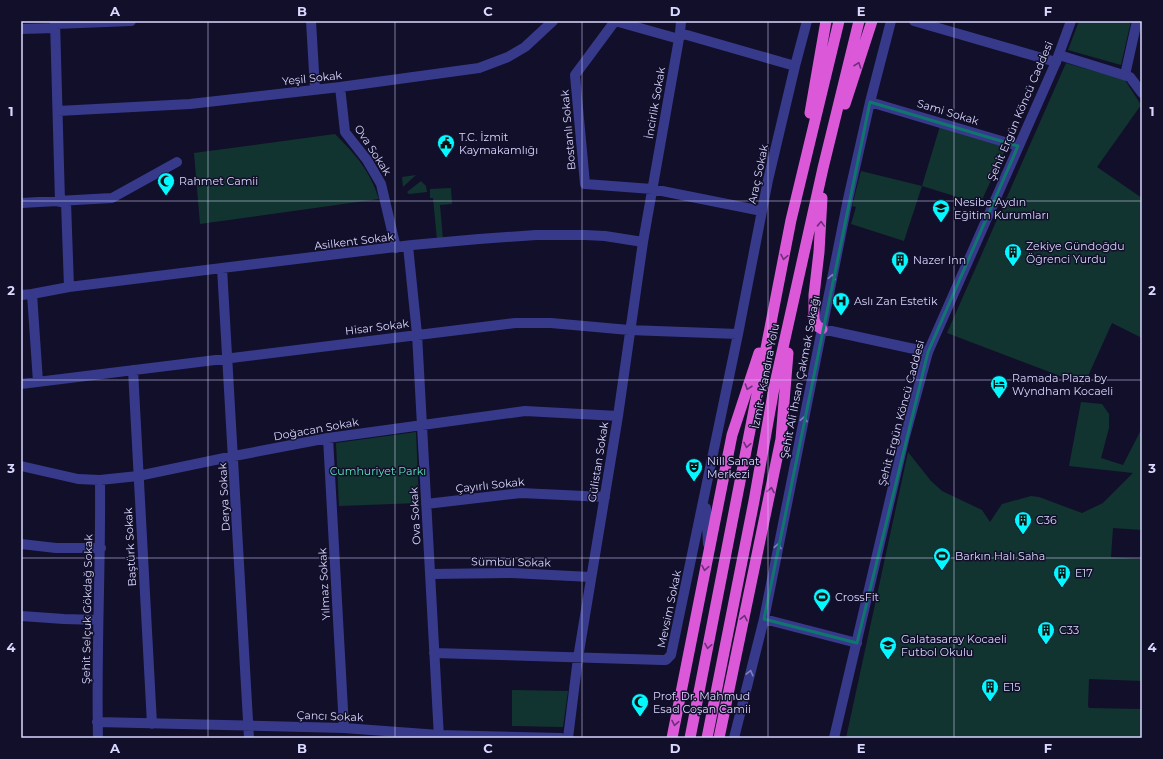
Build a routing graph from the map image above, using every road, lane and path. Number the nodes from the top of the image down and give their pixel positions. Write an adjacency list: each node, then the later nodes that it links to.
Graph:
1 (131, 21): 15 (street)
2 (311, 21): 22 (street)
3 (553, 21): 21 (street, Yeşil Sokak)
4 (615, 21): 17 (street, Bostanlı Sokak); 30 (street, Bostanlı Sokak)
5 (681, 21): 17 (street, İncirlik Sokak)
6 (807, 21): 19 (street, Araç Sokak)
7 (826, 21): 28 (highway)
8 (839, 21): 28 (highway, İzmit - Kandıra Yolu)
9 (859, 21): 29 (highway, İzmit - Kandıra Yolu)
10 (872, 21): 29 (highway, one-way to 10)
11 (891, 21): 24 (street, Şehit Ali İhsan Çakmak Sokağı)
12 (914, 21): 18 (street)
13 (1071, 21): 18 (street, Şehit Ergün Köncü Caddesi)
14 (1137, 21): 20 (street)
15 (55, 24): 16 (street); 25 (street)
16 (21, 29)
17 (680, 36): 19 (street, Bostanlı Sokak); 30 (street, İncirlik Sokak)
18 (1057, 58): 20 (street); 26 (street, Şehit Ergün Köncü Caddesi)
19 (794, 66): 33 (street, Araç Sokak)
20 (1125, 74): 23 (street)
21 (340, 87): 22 (street, Yeşil Sokak); 36 (street, Ova Sokak)
22 (315, 89): 25 (street, Yeşil Sokak)
23 (1142, 93)
24 (870, 102): 26 (street, Sami Sokak); 43 (street, Şehit Ali İhsan Çakmak Sokağı, one-way to 24)
25 (58, 111): 31 (street)
26 (1018, 146): 47 (street, Şehit Ergün Köncü Caddesi)
27 (177, 162): 31 (street)
28 (804, 164): 41 (highway, İzmit - Kandıra Yolu, one-way to 41)
29 (823, 168): 42 (highway, İzmit - Kandıra Yolu); 43 (highway, one-way to 29)
30 (652, 189): 33 (street); 34 (street, Gülistan Sokak)
31 (63, 202): 32 (street); 38 (street)
32 (21, 203)
33 (762, 211): 46 (street, Araç Sokak)
34 (643, 242): 35 (street, Asilkent Sokak); 44 (street, Gülistan Sokak)
35 (408, 246): 36 (street, Asilkent Sokak); 45 (street, Ova Sokak)
36 (396, 248): 37 (street, Asilkent Sokak)
37 (222, 268): 38 (street, Asilkent Sokak); 48 (street, Derya Sokak)
38 (69, 287): 39 (street, Asilkent Sokak)
39 (32, 294): 40 (street, Asilkent Sokak); 50 (street)
40 (21, 295)
41 (774, 311): 64 (highway, one-way to 64); 83 (highway, İzmit - Kandıra Yolu, one-way to 83)
42 (790, 314): 84 (highway, İzmit - Kandıra Yolu); 85 (highway, one-way to 42)
43 (822, 329): 47 (street); 68 (street, Şehit Ali İhsan Çakmak Sokağı, one-way to 43)
44 (629, 330): 45 (street, Hisar Sokak); 46 (street, Hisar Sokak); 52 (street, Gülistan Sokak)
45 (417, 334): 48 (street, Hisar Sokak); 53 (street, Ova Sokak)
46 (738, 334): 59 (street, Mevsim Sokak)
47 (928, 352): 70 (street, Şehit Ergün Köncü Caddesi)
48 (226, 358): 49 (street, Hisar Sokak); 55 (street, Derya Sokak)
49 (133, 370): 50 (street, Hisar Sokak); 57 (street, Baştürk Sokak)
50 (38, 382): 51 (street, Hisar Sokak)
51 (21, 384)
52 (618, 416): 53 (street, Doğacan Sokak); 60 (street, Gülistan Sokak)
53 (422, 425): 54 (street, Doğacan Sokak); 61 (street, Ova Sokak)
54 (328, 438): 55 (street, Doğacan Sokak); 76 (street, Yılmaz Sokak)
55 (234, 456): 57 (street, Doğacan Sokak); 75 (street, Derya Sokak)
56 (21, 466): 58 (street, Doğacan Sokak)
57 (138, 476): 58 (street, Doğacan Sokak); 74 (street, Baştürk Sokak)
58 (100, 480): 63 (street, Şehit Selçuk Gökdağ Sokak)
59 (705, 494): 64 (street); 72 (street, Mevsim Sokak)
60 (605, 497): 61 (street, Çayırlı Sokak); 66 (street, Gülistan Sokak)
61 (426, 504): 65 (street, Ova Sokak)
62 (21, 544): 63 (street)
63 (101, 548): 69 (street, Şehit Selçuk Gökdağ Sokak)
64 (709, 550): 82 (highway, one-way to 82)
65 (430, 574): 66 (street, Sümbül Sokak); 71 (street, Ova Sokak)
66 (591, 577): 72 (street, Gülistan Sokak)
67 (21, 616): 69 (street)
68 (764, 619): 70 (street); 86 (street, Şehit Ali İhsan Çakmak Sokağı, one-way to 68)
69 (98, 620): 73 (street, Şehit Selçuk Gökdağ Sokak)
70 (856, 643): 87 (street, Şehit Ergün Köncü Caddesi)
71 (434, 653): 72 (street, Mevsim Sokak); 77 (street, Ova Sokak)
72 (578, 658): 81 (street, Gülistan Sokak)
73 (97, 722): 74 (street, Çancı Sokak); 78 (street, Şehit Selçuk Gökdağ Sokak)
74 (152, 724): 75 (street, Çancı Sokak)
75 (249, 725): 76 (street, Çancı Sokak); 79 (street, Derya Sokak)
76 (344, 728): 77 (street, Çancı Sokak)
77 (439, 736): 80 (street, Çancı Sokak)
78 (98, 738)
79 (249, 738)
80 (562, 738)
81 (568, 738)
82 (672, 738)
83 (690, 738)
84 (707, 738)
85 (719, 738)
86 (734, 738)
87 (834, 738)

